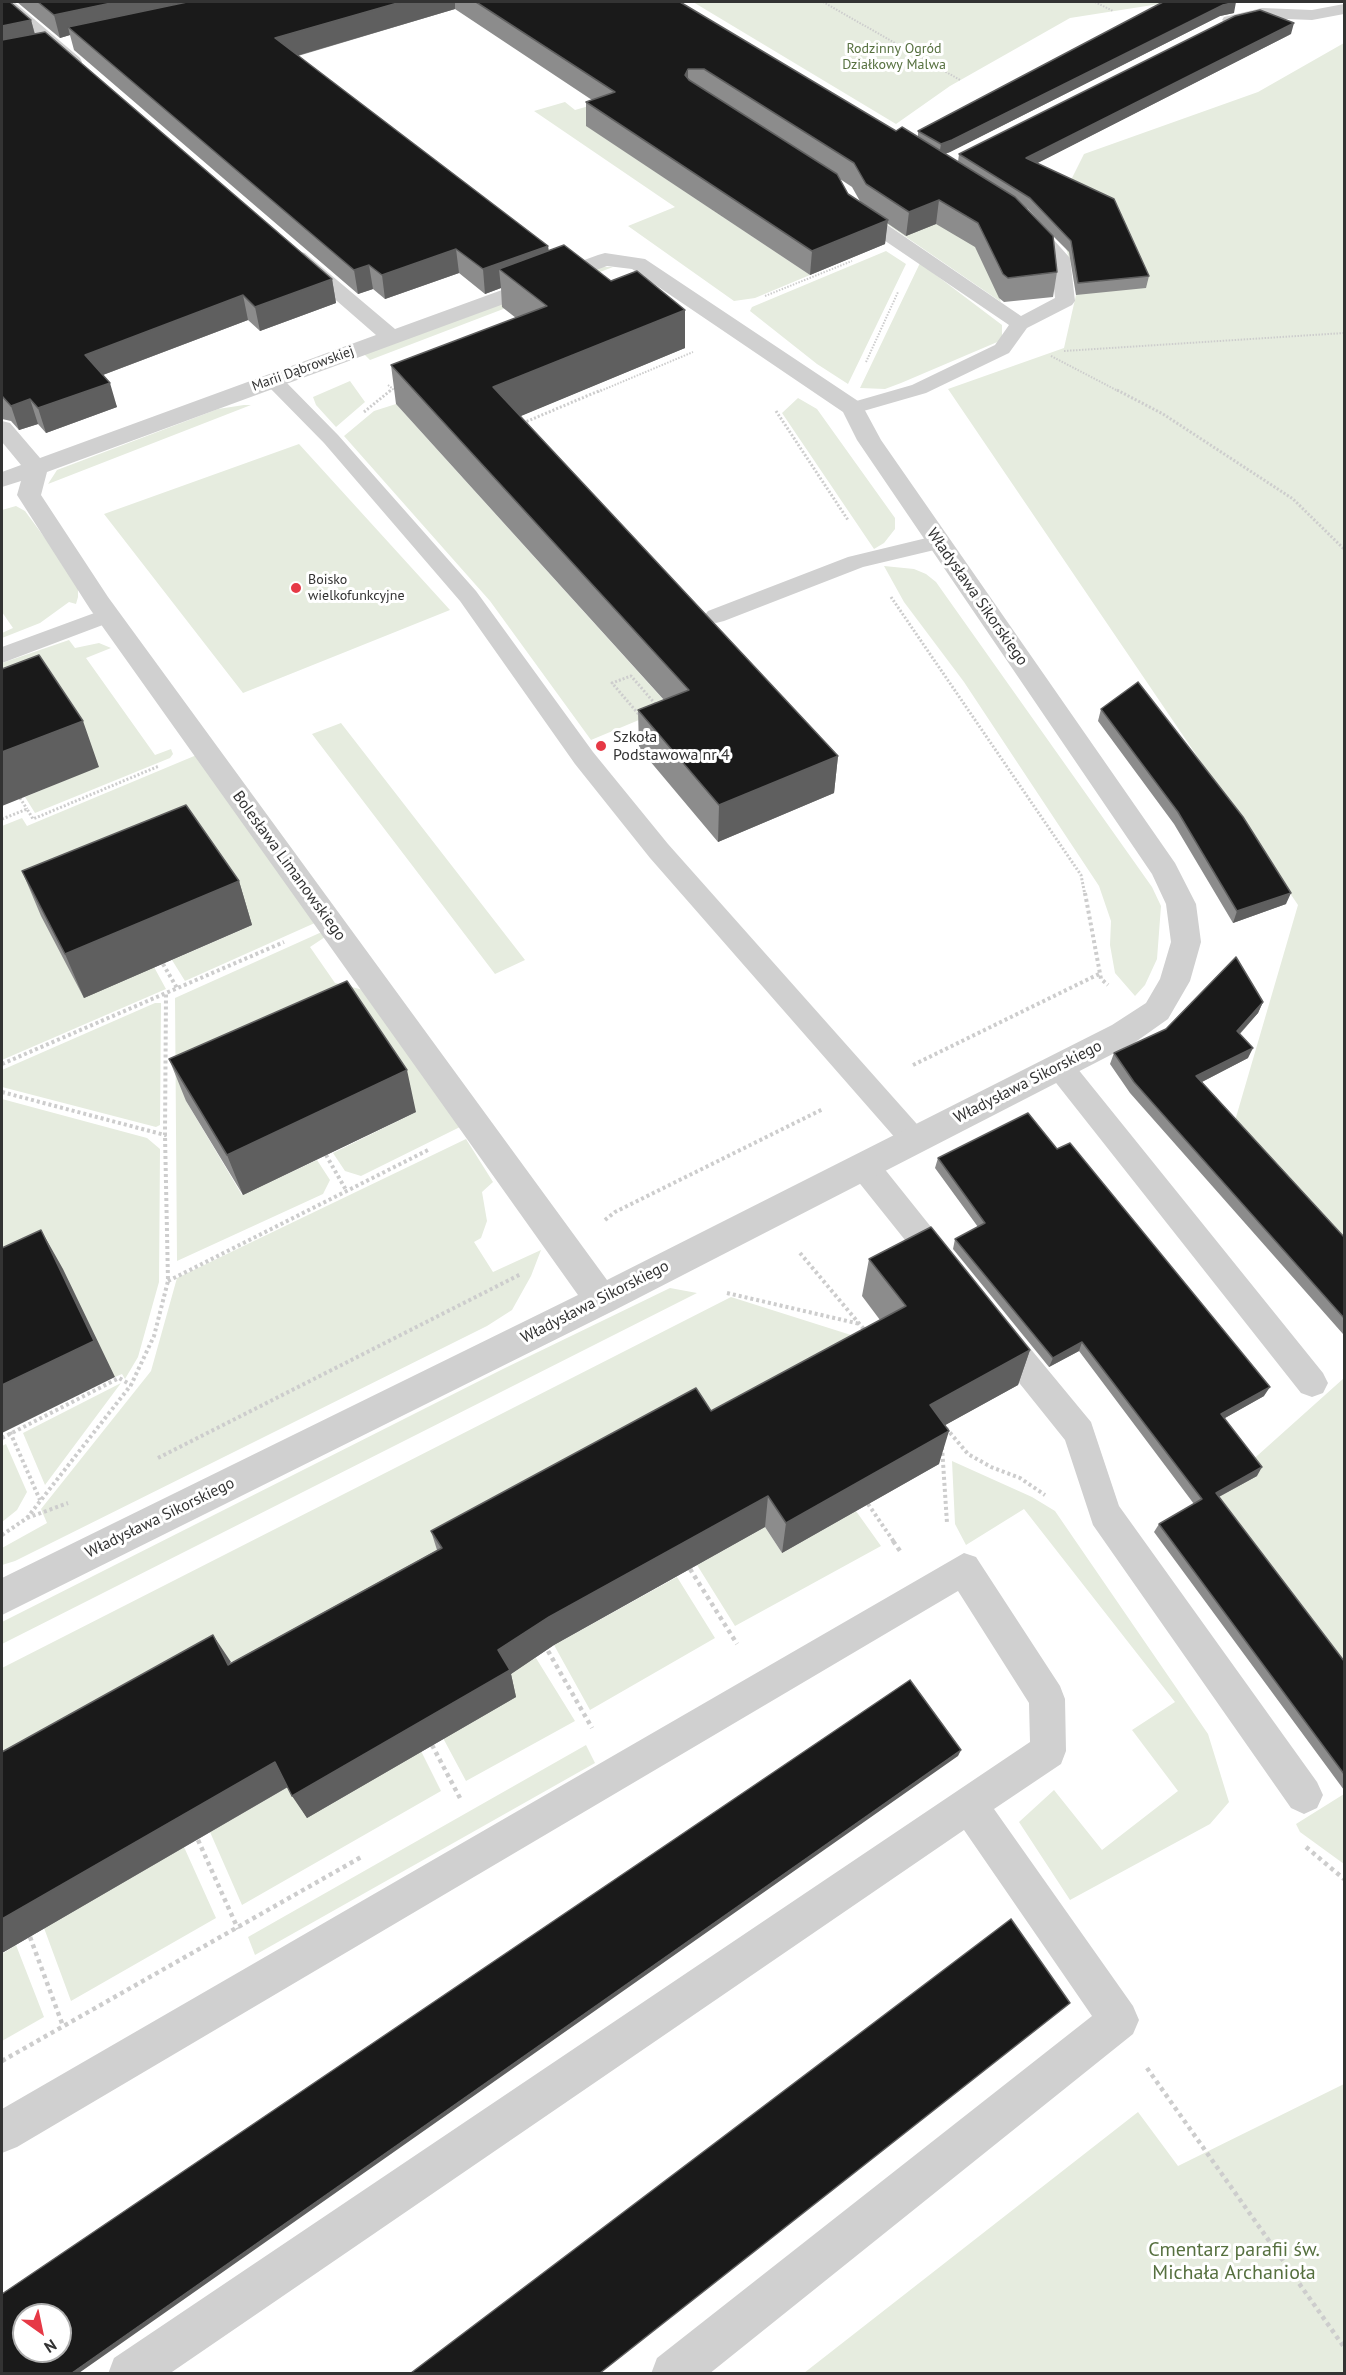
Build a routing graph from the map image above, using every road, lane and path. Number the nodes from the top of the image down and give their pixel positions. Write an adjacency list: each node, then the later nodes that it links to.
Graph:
1 (4, 2): 8 (street)
2 (823, 2): 11 (path)
3 (1095, 2): 5 (path)
4 (1344, 9): 6 (lane)
5 (1113, 11)
6 (1217, 26)
7 (78, 42): 8 (street)
8 (55, 47): 9 (street); 10 (street)
9 (34, 51)
10 (91, 77)
11 (960, 80)
12 (845, 193): 18 (lane)
13 (1010, 208): 18 (lane)
14 (281, 242): 20 (street)
15 (858, 258): 17 (path)
16 (605, 259): 20 (street, Marii Dąbrowskiej); 22 (street, Władysława Sikorskiego)
17 (763, 297)
18 (1020, 324): 26 (lane)
19 (1344, 333): 32 (path)
20 (390, 336): 23 (street, Marii Dąbrowskiej)
21 (697, 351): 27 (path)
22 (795, 368): 26 (street, Władysława Sikorskiego); 33 (path)
23 (273, 380): 29 (street, Marii Dąbrowskiej); 41 (lane)
24 (400, 383): 25 (path)
25 (401, 393)
26 (853, 408): 31 (street, Władysława Sikorskiego)
27 (521, 424)
28 (2, 428): 29 (street)
29 (36, 468): 30 (street, Marii Dąbrowskiej); 34 (street, Bolesława Limanowskiego)
30 (2, 480)
31 (939, 542): 33 (lane); 49 (street, Władysława Sikorskiego)
32 (1344, 549)
33 (873, 558): 35 (lane); 49 (path)
34 (108, 615): 36 (lane); 40 (street, Bolesława Limanowskiego)
35 (716, 616)
36 (2, 655)
37 (662, 712): 38 (path)
38 (645, 722)
39 (652, 729): 41 (path)
40 (204, 748): 43 (path); 45 (street, Bolesława Limanowskiego)
41 (584, 758): 55 (lane)
42 (20, 798): 43 (path)
43 (27, 809): 44 (path)
44 (2, 819)
45 (330, 922): 47 (path); 53 (street, Bolesława Limanowskiego)
46 (163, 964): 47 (path)
47 (177, 988): 48 (path)
48 (166, 993): 50 (path); 54 (path)
49 (1143, 1020): 51 (street, Władysława Sikorskiego)
50 (2, 1064)
51 (1059, 1066): 55 (street, Władysława Sikorskiego); 66 (lane)
52 (2, 1092): 54 (path)
53 (476, 1126): 58 (path); 59 (street, Bolesława Limanowskiego)
54 (165, 1135): 60 (path)
55 (914, 1140): 57 (street, Władysława Sikorskiego)
56 (326, 1155): 58 (path)
57 (864, 1166): 61 (street, Władysława Sikorskiego); 62 (lane)
58 (346, 1190): 60 (path)
59 (565, 1251): 63 (street, Bolesława Limanowskiego); 73 (path)
60 (168, 1281): 67 (path)
61 (637, 1281): 63 (street, Władysława Sikorskiego); 65 (path)
62 (960, 1286)
63 (601, 1300): 84 (street, Władysława Sikorskiego)
64 (982, 1313): 94 (lane)
65 (860, 1324)
66 (1312, 1383)
67 (131, 1385): 69 (path); 75 (path)
68 (941, 1422): 70 (path)
69 (10, 1431): 71 (path); 75 (path)
70 (941, 1433)
71 (2, 1438)
72 (942, 1445): 78 (path)
73 (151, 1462)
74 (77, 1499): 77 (path)
75 (40, 1500): 77 (path)
76 (868, 1504): 81 (path)
77 (27, 1518): 79 (path)
78 (938, 1530)
79 (2, 1535)
80 (910, 1546): 81 (path)
81 (900, 1551): 82 (path)
82 (890, 1557)
83 (690, 1569): 86 (path)
84 (2, 1597)
85 (744, 1641): 86 (path)
86 (737, 1645): 87 (path)
87 (726, 1650)
88 (548, 1651): 90 (path)
89 (601, 1720): 90 (path)
90 (591, 1726): 91 (path)
91 (581, 1732)
92 (432, 1745): 95 (path)
93 (471, 1794): 95 (path)
94 (1304, 1795)
95 (461, 1800): 97 (path)
96 (968, 1804): 102 (lane); 105 (lane); 107 (lane)
97 (451, 1806)
98 (198, 1839): 100 (path)
99 (369, 1852): 100 (path)
100 (237, 1927): 103 (path)
101 (30, 1937): 103 (path)
102 (1116, 2022): 106 (path); 108 (lane)
103 (63, 2026): 104 (path)
104 (2, 2061)
105 (2, 2132)
106 (1344, 2347)
107 (130, 2373)
108 (673, 2373)

